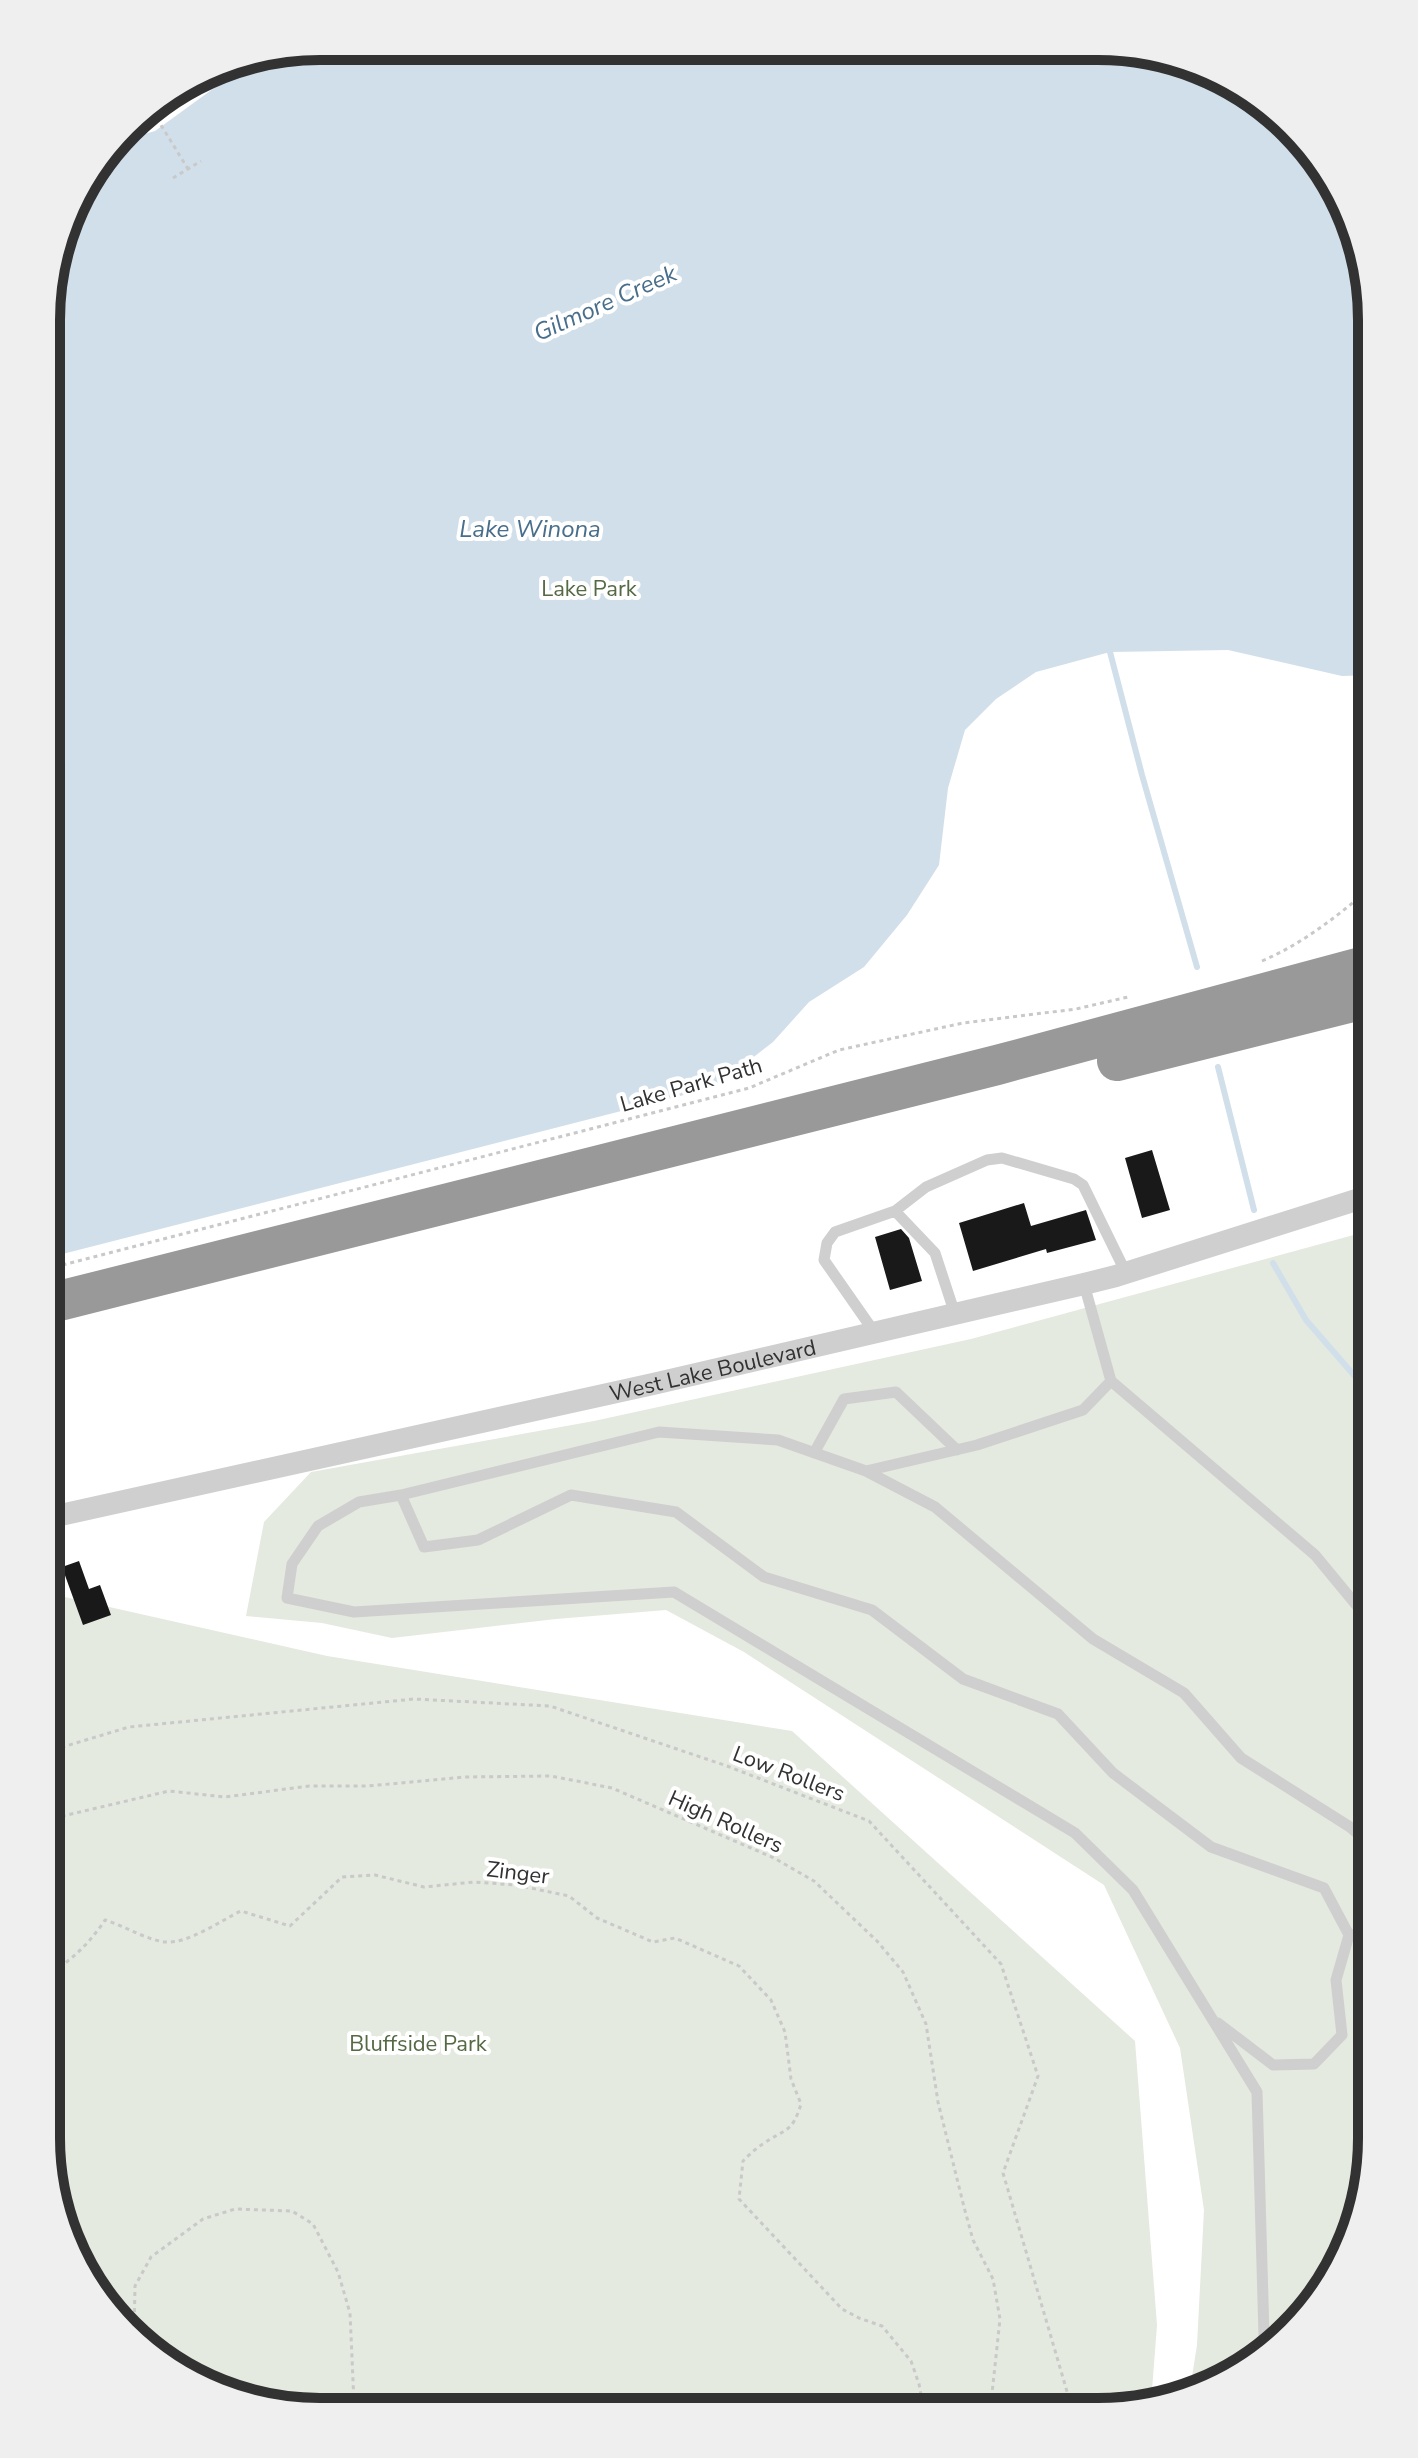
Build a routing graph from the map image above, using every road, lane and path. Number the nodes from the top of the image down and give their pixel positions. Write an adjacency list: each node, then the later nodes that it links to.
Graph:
1 (156, 118): 3 (path)
2 (201, 161): 3 (path)
3 (188, 169): 4 (path)
4 (173, 178)
5 (1358, 899): 6 (path)
6 (1261, 962)
7 (1358, 968): 15 (highway)
8 (1135, 995): 12 (path, Lake Park Path)
9 (1358, 1001): 17 (highway)
10 (1358, 1200): 13 (street, West Lake Boulevard)
11 (895, 1211): 13 (lane); 16 (lane); 18 (lane)
12 (60, 1266)
13 (1126, 1273): 14 (street, West Lake Boulevard)
14 (1084, 1284): 16 (street, West Lake Boulevard); 19 (lane)
15 (60, 1301)
16 (955, 1314): 18 (street, West Lake Boulevard)
17 (60, 1329)
18 (875, 1333): 24 (street, West Lake Boulevard)
19 (1111, 1381): 20 (lane); 25 (lane)
20 (957, 1450): 21 (lane); 22 (lane)
21 (814, 1453): 22 (lane); 23 (lane)
22 (866, 1471): 28 (lane)
23 (401, 1495): 30 (lane); 32 (lane)
24 (60, 1515)
25 (1357, 1606)
26 (60, 1748): 38 (path, Low Rollers)
27 (60, 1817): 37 (path, High Rollers)
28 (1357, 1833)
29 (1357, 1934): 30 (lane)
30 (1349, 1935): 32 (lane)
31 (60, 1968): 36 (path, Zinger)
32 (1211, 2018): 34 (lane)
33 (134, 2320): 35 (path)
34 (1265, 2337)
35 (354, 2398)
36 (922, 2398)
37 (992, 2398)
38 (1069, 2398)

